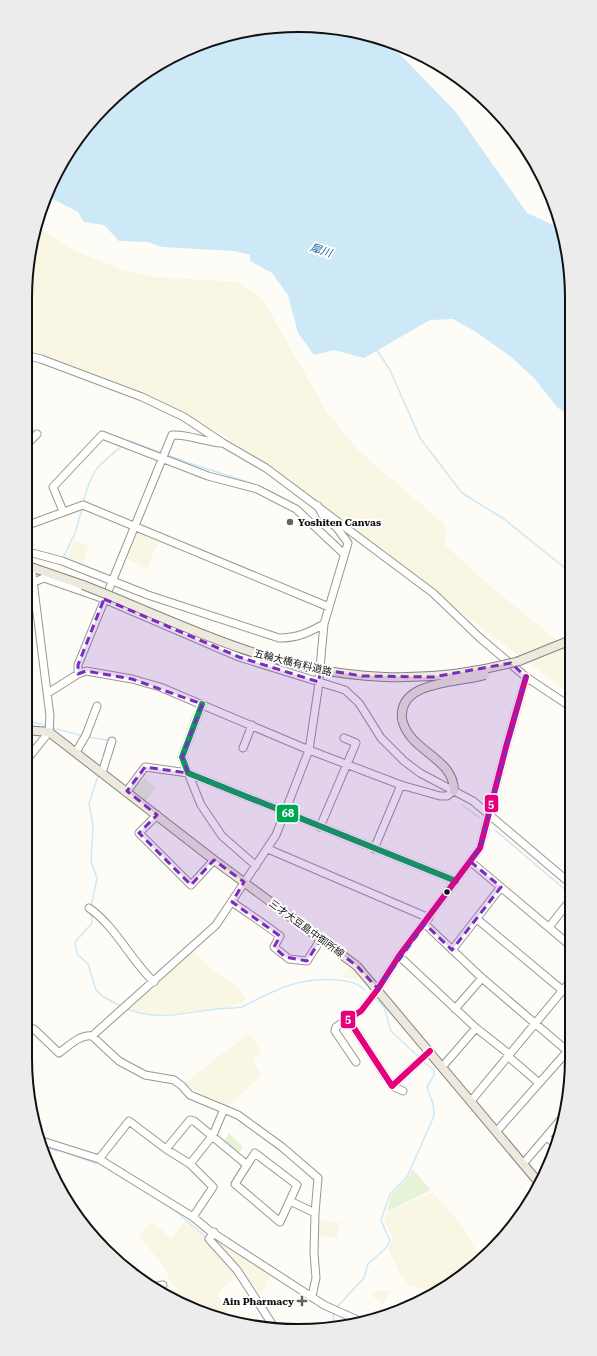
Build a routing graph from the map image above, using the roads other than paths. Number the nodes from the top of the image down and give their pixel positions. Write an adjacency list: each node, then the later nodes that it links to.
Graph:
1 (32, 357): 4 (street)
2 (37, 434): 3 (street)
3 (32, 439)
4 (223, 443): 5 (street); 6 (street)
5 (163, 458): 7 (street); 9 (street); 11 (street)
6 (318, 506): 11 (street); 22 (street)
7 (63, 511): 8 (street); 9 (street)
8 (32, 524)
9 (134, 527): 14 (street); 17 (street)
10 (32, 553): 14 (street)
11 (344, 554): 17 (street)
12 (32, 567): 20 (main road, 五輪大橋有料道路, bridge)
13 (32, 574): 15 (street)
14 (112, 580): 16 (street); 18 (street)
15 (34, 582): 16 (street); 24 (street)
16 (104, 599): 21 (street); 23 (street)
17 (329, 607): 18 (street)
18 (324, 624): 23 (street)
19 (565, 642): 20 (main road, 五輪大橋有料道路)
20 (519, 661): 42 (main road, bridge)
21 (78, 674): 24 (street); 26 (street)
22 (526, 677): 25 (street); 44 (street)
23 (318, 682): 34 (street); 42 (street)
24 (48, 693): 30 (street)
25 (565, 703)
26 (202, 704): 28 (street); 39 (street)
27 (97, 706): 35 (street)
28 (252, 725): 33 (street); 34 (street)
29 (32, 731): 30 (main road)
30 (49, 732): 35 (main road, 三才大豆島中御所線); 36 (street)
31 (344, 738): 37 (street)
32 (112, 741): 38 (street)
33 (243, 748)
34 (309, 750): 37 (street); 43 (street)
35 (76, 752): 38 (main road, 三才大豆島中御所線)
36 (32, 753)
37 (347, 764): 40 (street); 46 (street)
38 (102, 773): 41 (main road, 三才大豆島中御所線)
39 (188, 773): 41 (street); 43 (street); 51 (street)
40 (401, 784): 42 (street); 48 (street)
41 (127, 791): 45 (main road, 三才大豆島中御所線)
42 (454, 791): 44 (street)
43 (286, 812): 46 (street); 47 (street)
44 (489, 814): 50 (street); 52 (street)
45 (157, 815): 49 (main road, 三才大豆島中御所線); 49 (street)
46 (320, 828): 48 (street)
47 (268, 849): 51 (street); 60 (street)
48 (374, 849): 53 (street)
49 (214, 860): 54 (main road, 三才大豆島中御所線)
50 (471, 862): 53 (street); 55 (street)
51 (256, 866): 54 (street)
52 (565, 878)
53 (456, 881): 60 (street)
54 (244, 882): 56 (street); 62 (main road, 三才大豆島中御所線)
55 (501, 887): 59 (street); 61 (street)
56 (232, 902): 62 (street); 67 (street)
57 (565, 907): 61 (street)
58 (91, 909): 67 (street)
59 (477, 918): 64 (street); 70 (street)
60 (427, 921): 64 (street); 65 (street)
61 (549, 927): 63 (street)
62 (321, 939): 69 (main road, 三才大豆島中御所線)
63 (565, 941)
64 (452, 950): 66 (street)
65 (399, 956): 69 (street); 71 (street)
66 (482, 978): 71 (street); 73 (street)
67 (154, 982): 76 (street)
68 (565, 987): 70 (street)
69 (378, 989): 72 (street); 78 (main road, 三才大豆島中御所線)
70 (562, 990): 73 (street)
71 (455, 1009): 74 (street)
72 (348, 1019): 81 (street); 84 (street)
73 (535, 1023): 77 (street); 79 (street)
74 (476, 1028): 79 (street); 82 (street)
75 (32, 1029): 76 (street)
76 (92, 1036): 87 (street)
77 (565, 1047)
78 (430, 1051): 82 (main road, 三才大豆島中御所線); 84 (street)
79 (509, 1054): 83 (street); 86 (street)
80 (565, 1056): 83 (street)
81 (356, 1062)
82 (443, 1066): 86 (main road, 三才大豆島中御所線)
83 (539, 1083): 89 (street)
84 (392, 1086): 85 (street)
85 (403, 1091)
86 (471, 1101): 89 (main road, 三才大豆島中御所線)
87 (224, 1108): 90 (street); 101 (street)
88 (556, 1125): 91 (street)
89 (496, 1132): 97 (main road, 三才大豆島中御所線)
90 (213, 1135): 94 (street); 96 (street); 98 (street)
91 (547, 1137): 92 (street); 97 (street)
92 (552, 1141)
93 (46, 1142): 95 (street)
94 (166, 1149): 95 (street); 96 (street)
95 (99, 1159): 102 (street)
96 (190, 1164): 102 (street)
97 (523, 1164): 99 (main road, 三才大豆島中御所線)
98 (247, 1165): 100 (street); 100 (street)
99 (536, 1179)
100 (290, 1201): 101 (street)
101 (315, 1213): 104 (street)
102 (193, 1218): 103 (street)
103 (214, 1232): 104 (street); 106 (street)
104 (312, 1296): 105 (street)
105 (353, 1318)
106 (271, 1322)

